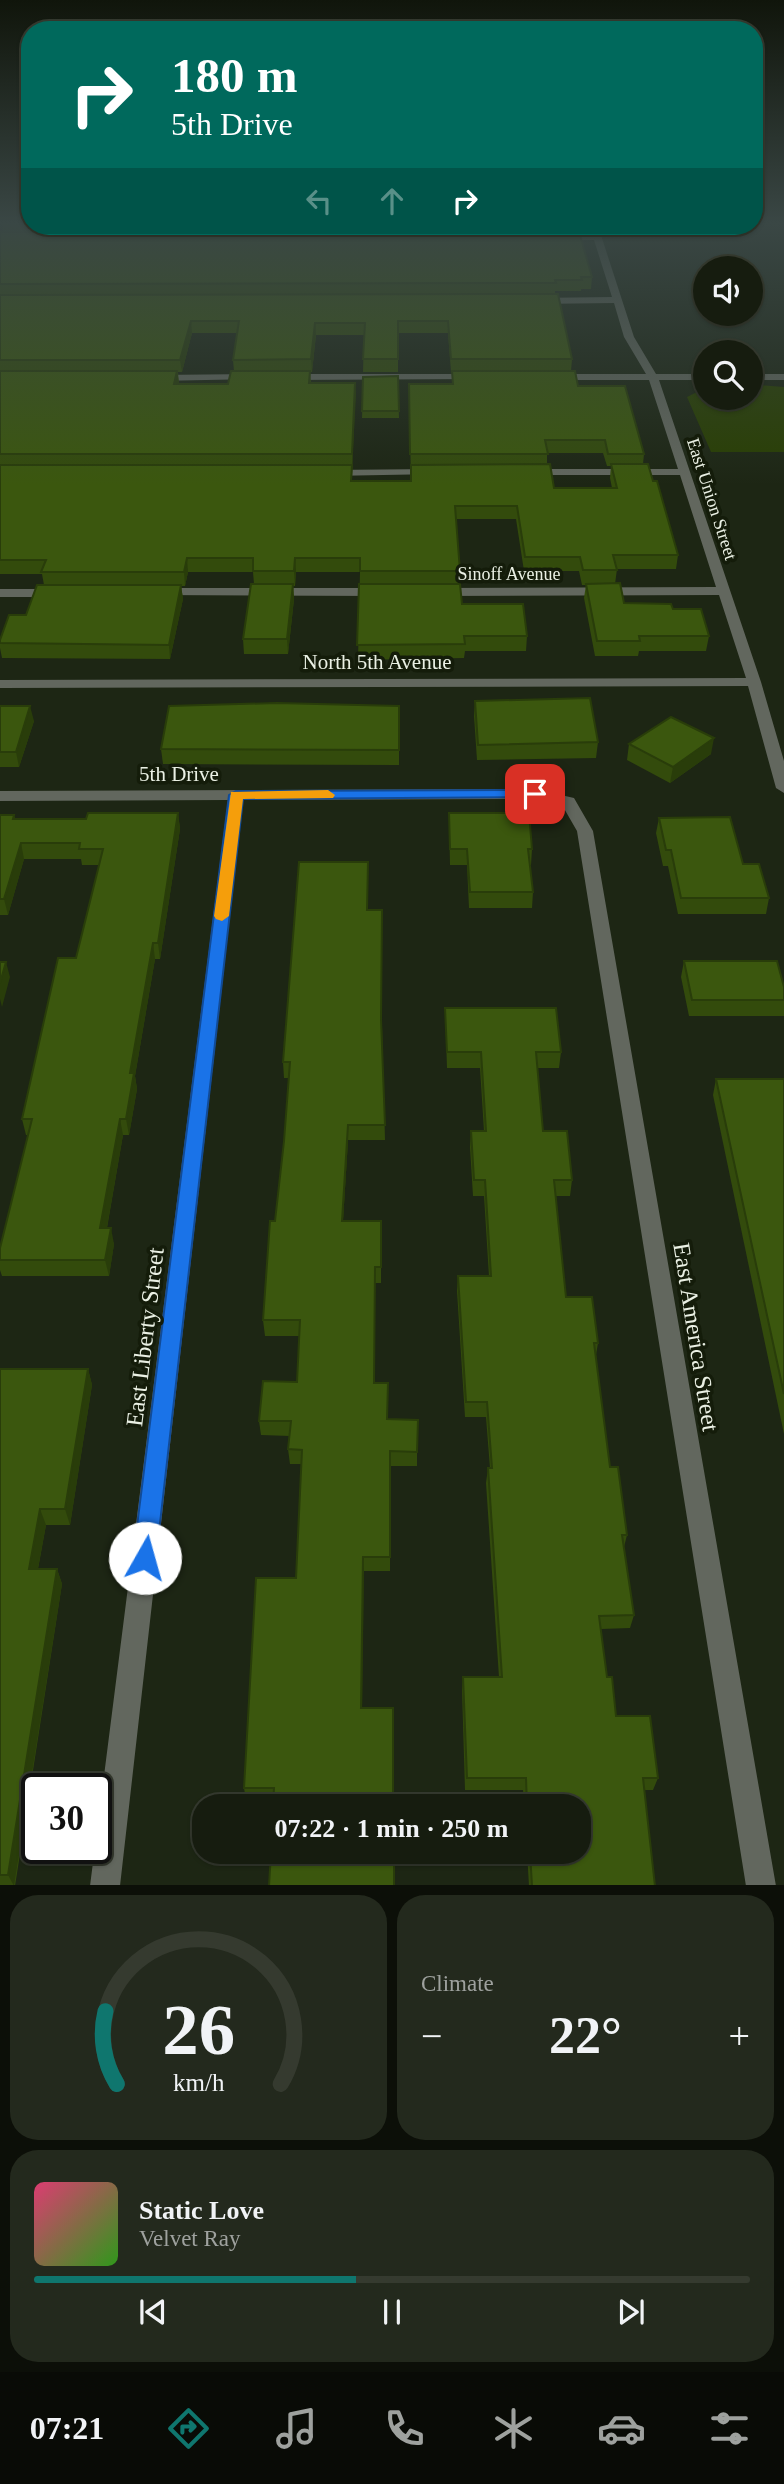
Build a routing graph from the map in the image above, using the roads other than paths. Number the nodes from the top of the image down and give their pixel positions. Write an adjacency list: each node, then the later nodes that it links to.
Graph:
1 (620, 309): 6 (street, East Union Street)
2 (264, 377): 10 (street)
3 (278, 377): 4 (street)
4 (486, 377)
5 (542, 377): 6 (street)
6 (653, 377): 7 (street); 14 (street, East Union Street)
7 (693, 377)
8 (763, 377): 9 (street)
9 (784, 377)
10 (139, 378)
11 (321, 472): 12 (street)
12 (447, 472)
13 (517, 472): 14 (street)
14 (685, 472): 15 (street, East Union Street)
15 (724, 591): 18 (street, Sinoff Avenue); 21 (street, East Union Street)
16 (153, 592): 17 (street)
17 (390, 592)
18 (418, 592)
19 (0, 593): 20 (street)
20 (70, 593)
21 (754, 682): 22 (street, North 5th Avenue); 23 (street, East Union Street)
22 (0, 684)
23 (784, 788)
24 (236, 795): 25 (street, 5th Drive); 26 (street, 5th Drive); 27 (street, East Liberty Street)
25 (0, 796)
26 (568, 801): 28 (street, East America Street)
27 (105, 1885)
28 (761, 1885)

